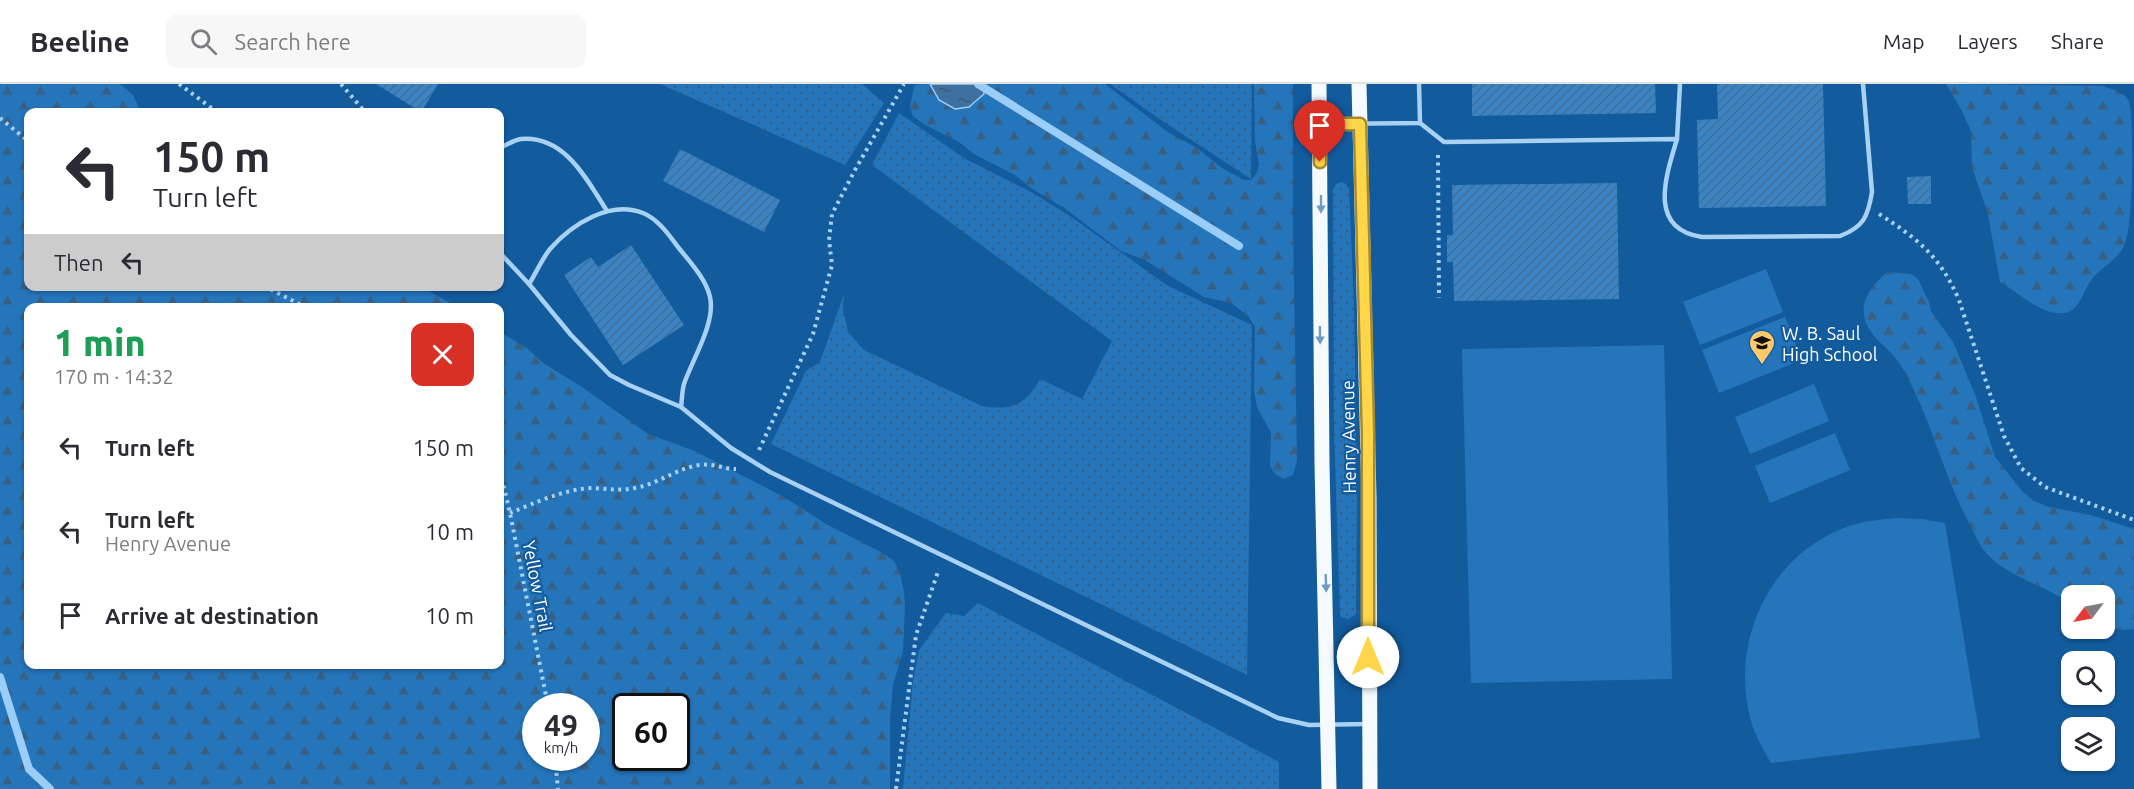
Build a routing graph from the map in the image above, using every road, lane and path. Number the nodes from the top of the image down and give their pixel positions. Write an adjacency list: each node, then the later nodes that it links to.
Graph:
1 (179, 84): 9 (path)
2 (341, 84): 10 (path)
3 (904, 84): 27 (path)
4 (1319, 84): 13 (main road, Henry Avenue)
5 (1359, 84): 14 (main road, Henry Avenue)
6 (1419, 84): 12 (lane)
7 (1680, 84): 17 (lane)
8 (1863, 84): 19 (lane)
9 (212, 108)
10 (362, 108)
11 (0, 118): 16 (path)
12 (1420, 123): 14 (lane); 15 (lane)
13 (1320, 124): 14 (lane); 34 (main road, Henry Avenue, one-way to 34)
14 (1360, 124): 33 (main road, Henry Avenue)
15 (1438, 137): 17 (lane); 24 (path)
16 (24, 138)
17 (1677, 139): 19 (lane)
18 (504, 146): 20 (lane)
19 (1869, 207): 30 (path)
20 (607, 212): 22 (lane); 26 (lane)
21 (504, 257): 22 (lane)
22 (529, 284): 26 (lane)
23 (274, 291): 25 (path)
24 (1439, 298)
25 (297, 303)
26 (681, 407): 27 (lane)
27 (753, 462): 29 (path); 31 (lane)
28 (504, 488): 29 (path, Yellow Trail)
29 (510, 513): 32 (path, Yellow Trail)
30 (2134, 520)
31 (944, 557): 34 (lane); 37 (path)
32 (545, 693)
33 (1369, 724): 34 (lane); 39 (main road, Henry Avenue)
34 (1329, 726): 38 (main road, Henry Avenue)
35 (556, 771): 36 (path)
36 (558, 789)
37 (897, 789)
38 (1329, 789)
39 (1370, 789)

